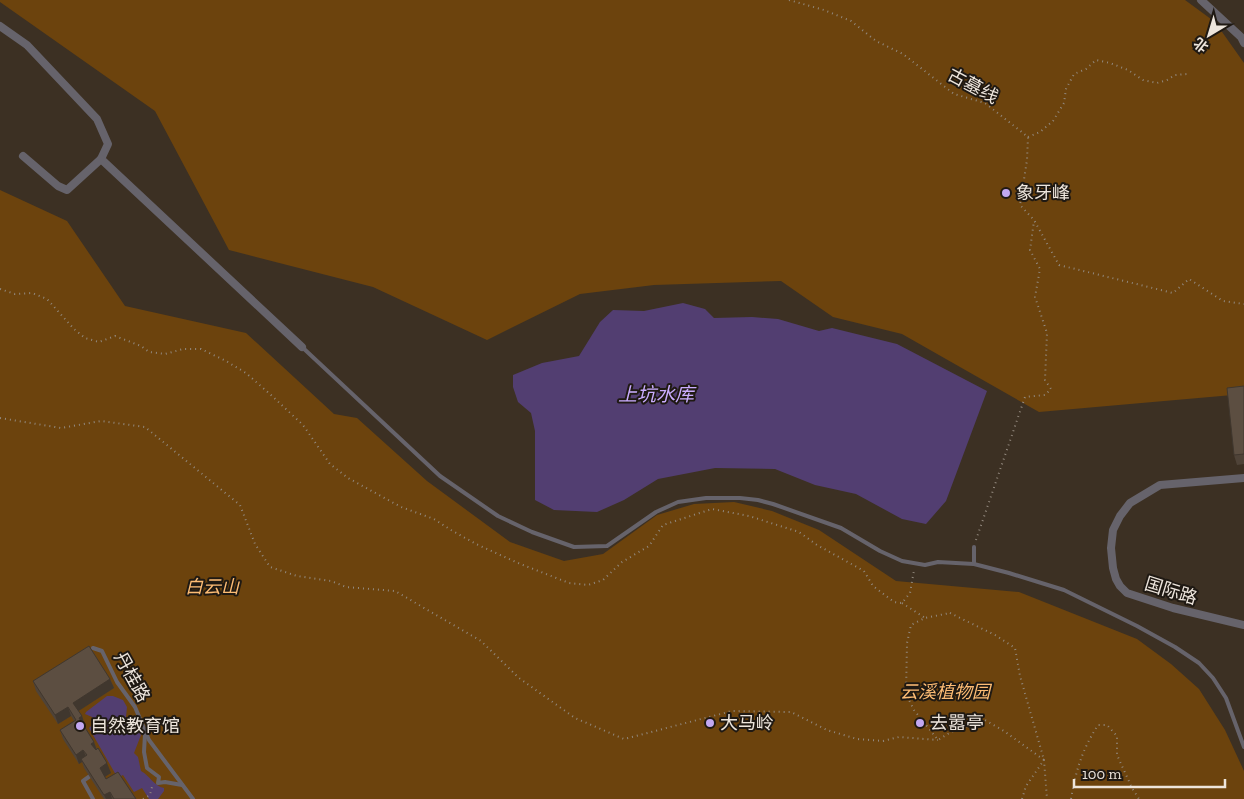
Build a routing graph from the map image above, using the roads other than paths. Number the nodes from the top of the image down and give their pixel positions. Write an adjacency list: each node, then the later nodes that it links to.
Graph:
1 (1201, 0): 3 (street)
2 (0, 26): 5 (street)
3 (1244, 43)
4 (23, 156): 5 (street)
5 (101, 159): 6 (street)
6 (302, 347): 9 (lane)
7 (1244, 478): 10 (street, 国际路)
8 (974, 547): 9 (lane)
9 (974, 564): 13 (lane)
10 (1244, 625)
11 (93, 648): 12 (lane, 丹桂路)
12 (145, 733): 15 (lane, 丹桂路); 15 (lane)
13 (1244, 747)
14 (90, 776): 16 (lane)
15 (182, 785): 17 (lane, 丹桂路)
16 (93, 799)
17 (193, 799)

